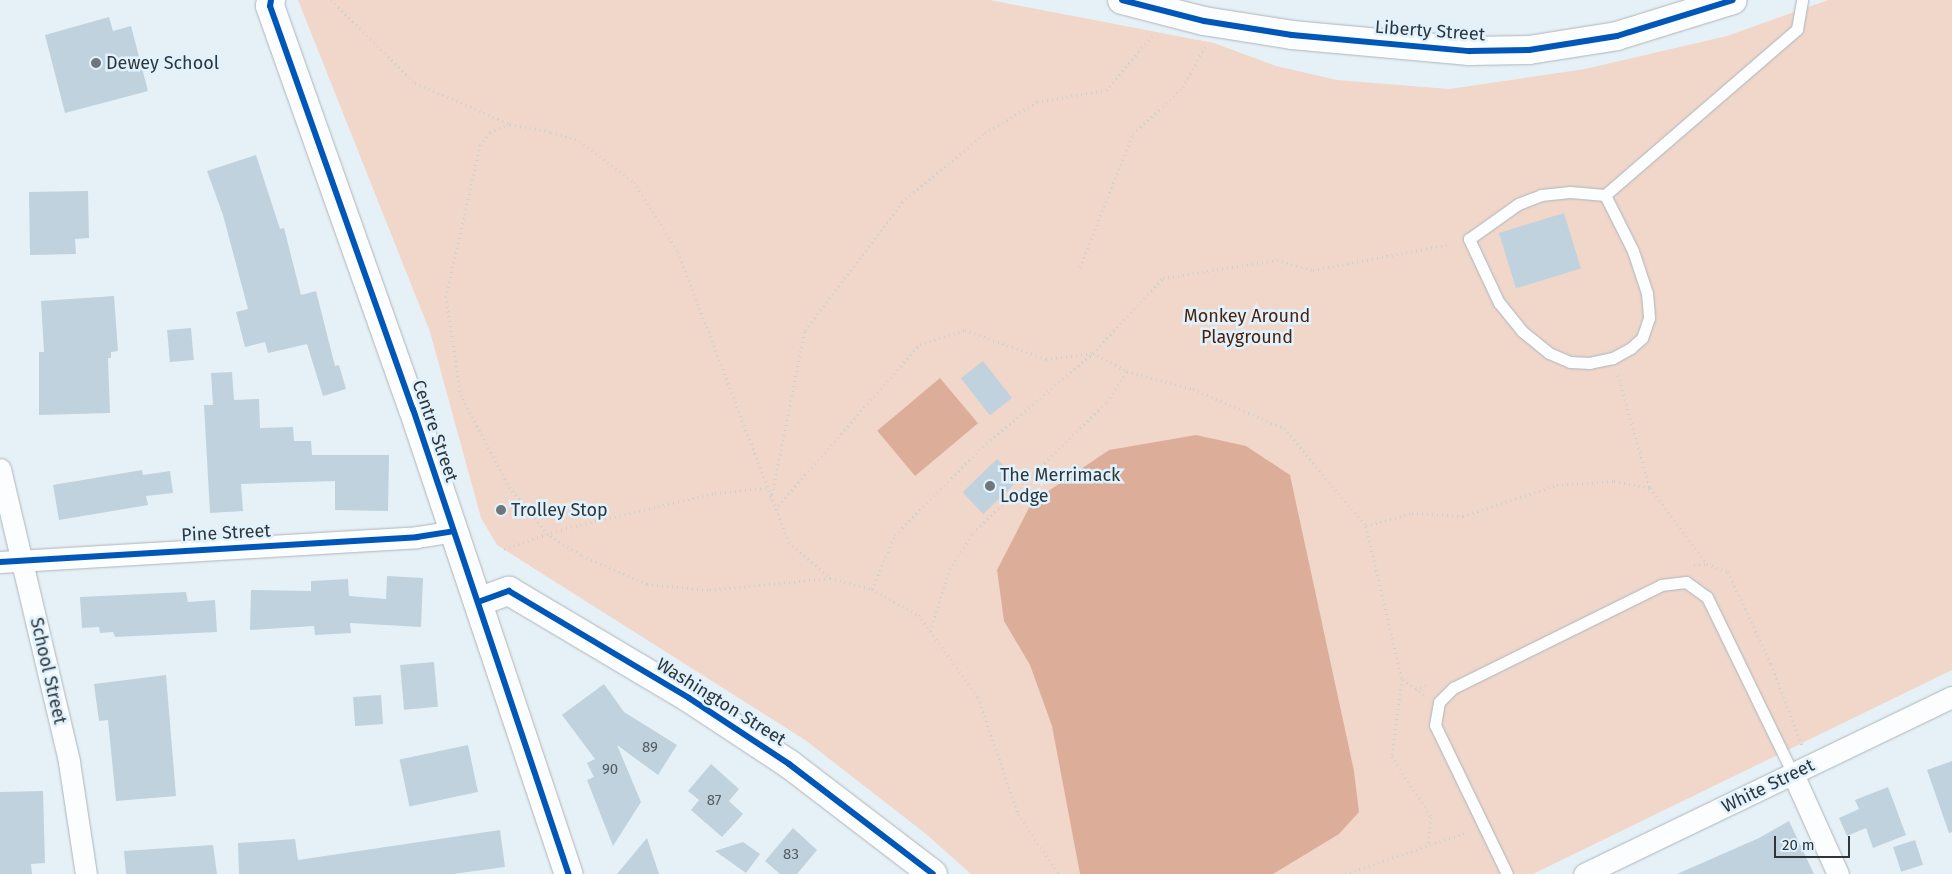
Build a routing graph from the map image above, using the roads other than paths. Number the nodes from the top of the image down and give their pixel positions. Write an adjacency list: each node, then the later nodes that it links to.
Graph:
1 (1122, 0): 2 (street, Liberty Street)
2 (1733, 0)
3 (1802, 0): 5 (lane)
4 (266, 2): 7 (street, Centre Street)
5 (1604, 195): 5 (lane)
6 (0, 469): 8 (street, School Street)
7 (453, 531): 8 (street, Pine Street); 10 (street, Centre Street)
8 (22, 560): 9 (street, Pine Street); 13 (street, School Street)
9 (0, 562)
10 (478, 602): 14 (street, Centre Street); 15 (street, Washington Street)
11 (1952, 697): 12 (street, White Street)
12 (1793, 774): 16 (lane); 17 (street, White Street); 18 (street)
13 (86, 874)
14 (568, 874)
15 (933, 874)
16 (1507, 874)
17 (1584, 874)
18 (1838, 874)

